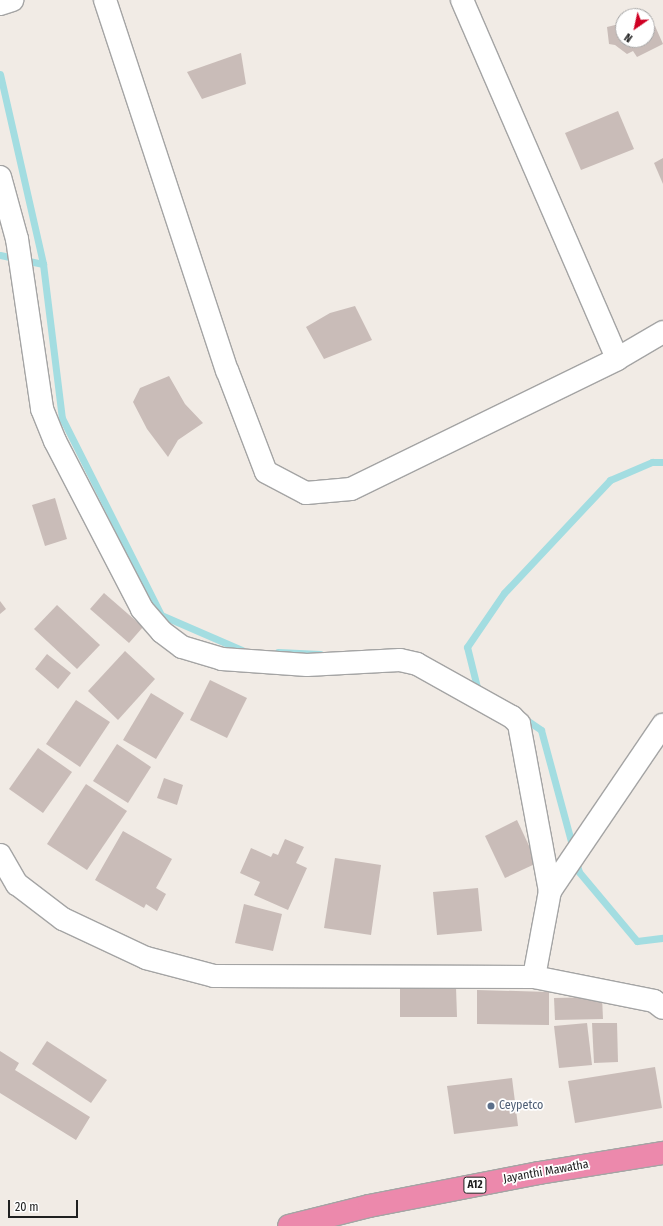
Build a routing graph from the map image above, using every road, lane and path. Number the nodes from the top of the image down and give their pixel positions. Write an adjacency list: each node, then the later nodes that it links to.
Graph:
1 (12, 0): 4 (street)
2 (105, 0): 7 (street)
3 (462, 0): 7 (street)
4 (0, 4)
5 (0, 177): 10 (street)
6 (663, 332): 7 (street)
7 (617, 359)
8 (663, 725): 10 (street)
9 (0, 855): 11 (street)
10 (550, 890): 11 (street)
11 (534, 977): 12 (street)
12 (663, 1008)
13 (663, 1153): 14 (highway, Jayanthi Mawatha / A12)
14 (289, 1226)

